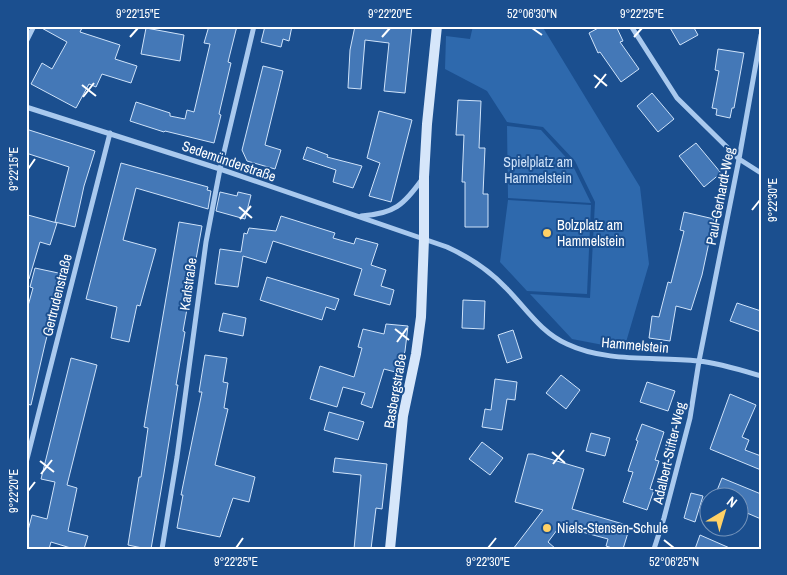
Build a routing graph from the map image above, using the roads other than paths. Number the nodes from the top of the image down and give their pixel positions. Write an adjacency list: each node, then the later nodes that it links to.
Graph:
1 (34, 26): 6 (street)
2 (254, 26): 10 (street, Karlstraße)
3 (436, 26): 12 (main road, Basbergstraße)
4 (631, 26): 9 (street)
5 (761, 36): 9 (street, Paul-Gerhardt-Weg)
6 (26, 42)
7 (26, 107): 8 (street, Sedemünderstraße)
8 (110, 134): 10 (street, Sedemünderstraße); 17 (street, Gertrudenstraße)
9 (739, 159): 11 (street); 15 (street, Paul-Gerhardt-Weg)
10 (220, 169): 13 (street, Sedemünderstraße); 18 (street, Karlstraße)
11 (761, 173)
12 (424, 177): 13 (street); 14 (main road, Basbergstraße)
13 (356, 216): 14 (street, Sedemünderstraße)
14 (424, 239): 15 (street, Hammelstein); 19 (main road, Basbergstraße)
15 (699, 360): 16 (street, Hammelstein); 20 (street, Adalbert-Stifter-Weg)
16 (761, 376)
17 (26, 463)
18 (162, 549)
19 (390, 549)
20 (654, 549)

